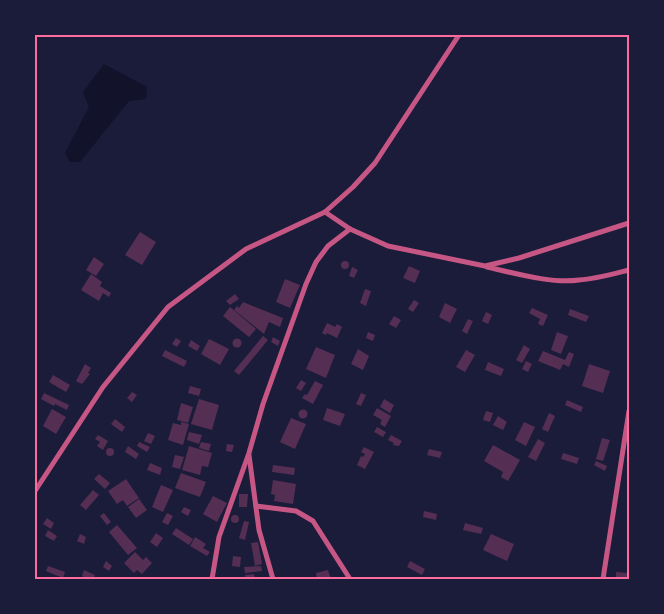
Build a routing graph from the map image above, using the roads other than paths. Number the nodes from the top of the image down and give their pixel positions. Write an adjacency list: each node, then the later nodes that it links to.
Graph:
1 (459, 35): 2 (street)
2 (325, 212): 4 (street); 9 (street)
3 (629, 223): 5 (street)
4 (350, 229): 5 (street); 8 (street)
5 (485, 266): 6 (street)
6 (629, 270)
7 (629, 411): 14 (street)
8 (249, 453): 10 (street); 11 (street)
9 (35, 491)
10 (256, 506): 12 (street); 13 (street)
11 (212, 579)
12 (273, 579)
13 (350, 579)
14 (603, 579)

